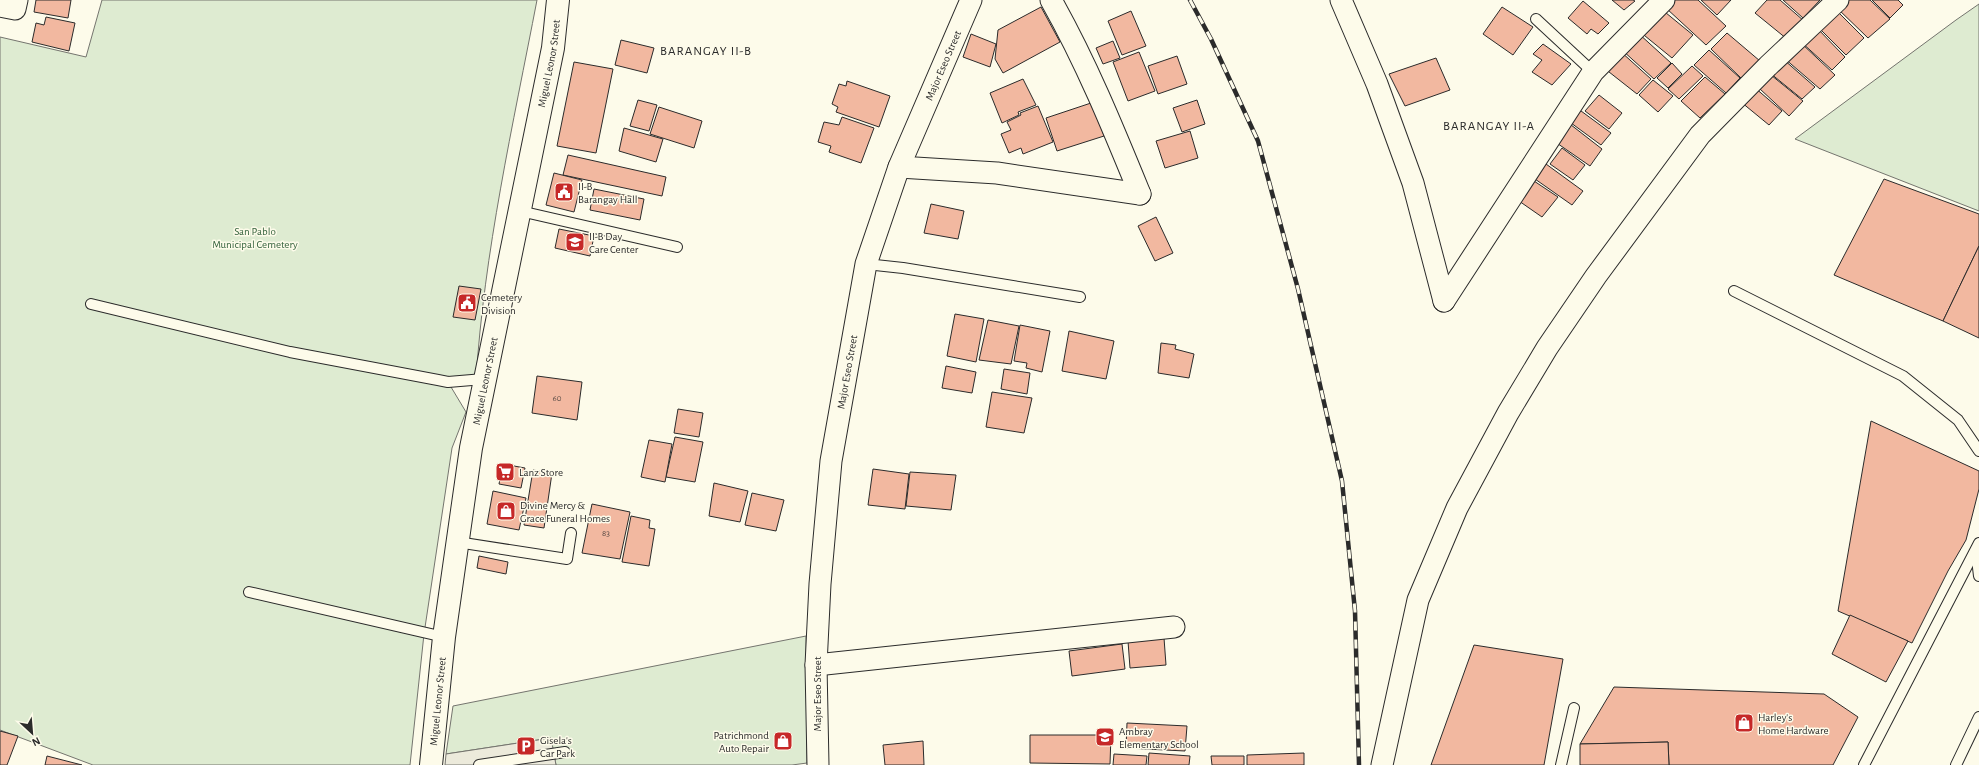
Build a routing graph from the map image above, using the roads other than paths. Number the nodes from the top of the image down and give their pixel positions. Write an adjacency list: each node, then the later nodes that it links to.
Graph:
1 (558, 0): 10 (street, Miguel Leonor Street)
2 (971, 0): 9 (street, Major Eseo Street)
3 (1051, 0): 9 (street)
4 (1341, 0): 8 (street)
5 (1664, 0): 8 (street)
6 (1838, 0): 32 (street)
7 (1536, 19): 8 (lane)
8 (1593, 72)
9 (899, 167): 12 (street, Major Eseo Street)
10 (520, 211): 11 (lane); 16 (street, Miguel Leonor Street)
11 (677, 247)
12 (866, 264): 14 (lane); 25 (street, Major Eseo Street)
13 (1734, 291): 17 (lane)
14 (1080, 297)
15 (91, 304): 16 (lane)
16 (484, 379): 19 (street, Miguel Leonor Street)
17 (1979, 451)
18 (571, 533): 19 (lane)
19 (456, 542): 24 (street, Miguel Leonor Street)
20 (1977, 547): 21 (lane); 34 (lane)
21 (1979, 576)
22 (249, 592): 24 (lane)
23 (1174, 627): 25 (street)
24 (444, 637): 29 (street, Miguel Leonor Street)
25 (816, 665): 31 (street, Major Eseo Street)
26 (1574, 708): 33 (lane)
27 (1979, 717): 35 (lane)
28 (565, 752): 30 (lane)
29 (430, 765)
30 (479, 765)
31 (818, 765)
32 (1382, 765)
33 (1561, 765)
34 (1864, 765)
35 (1956, 765)

